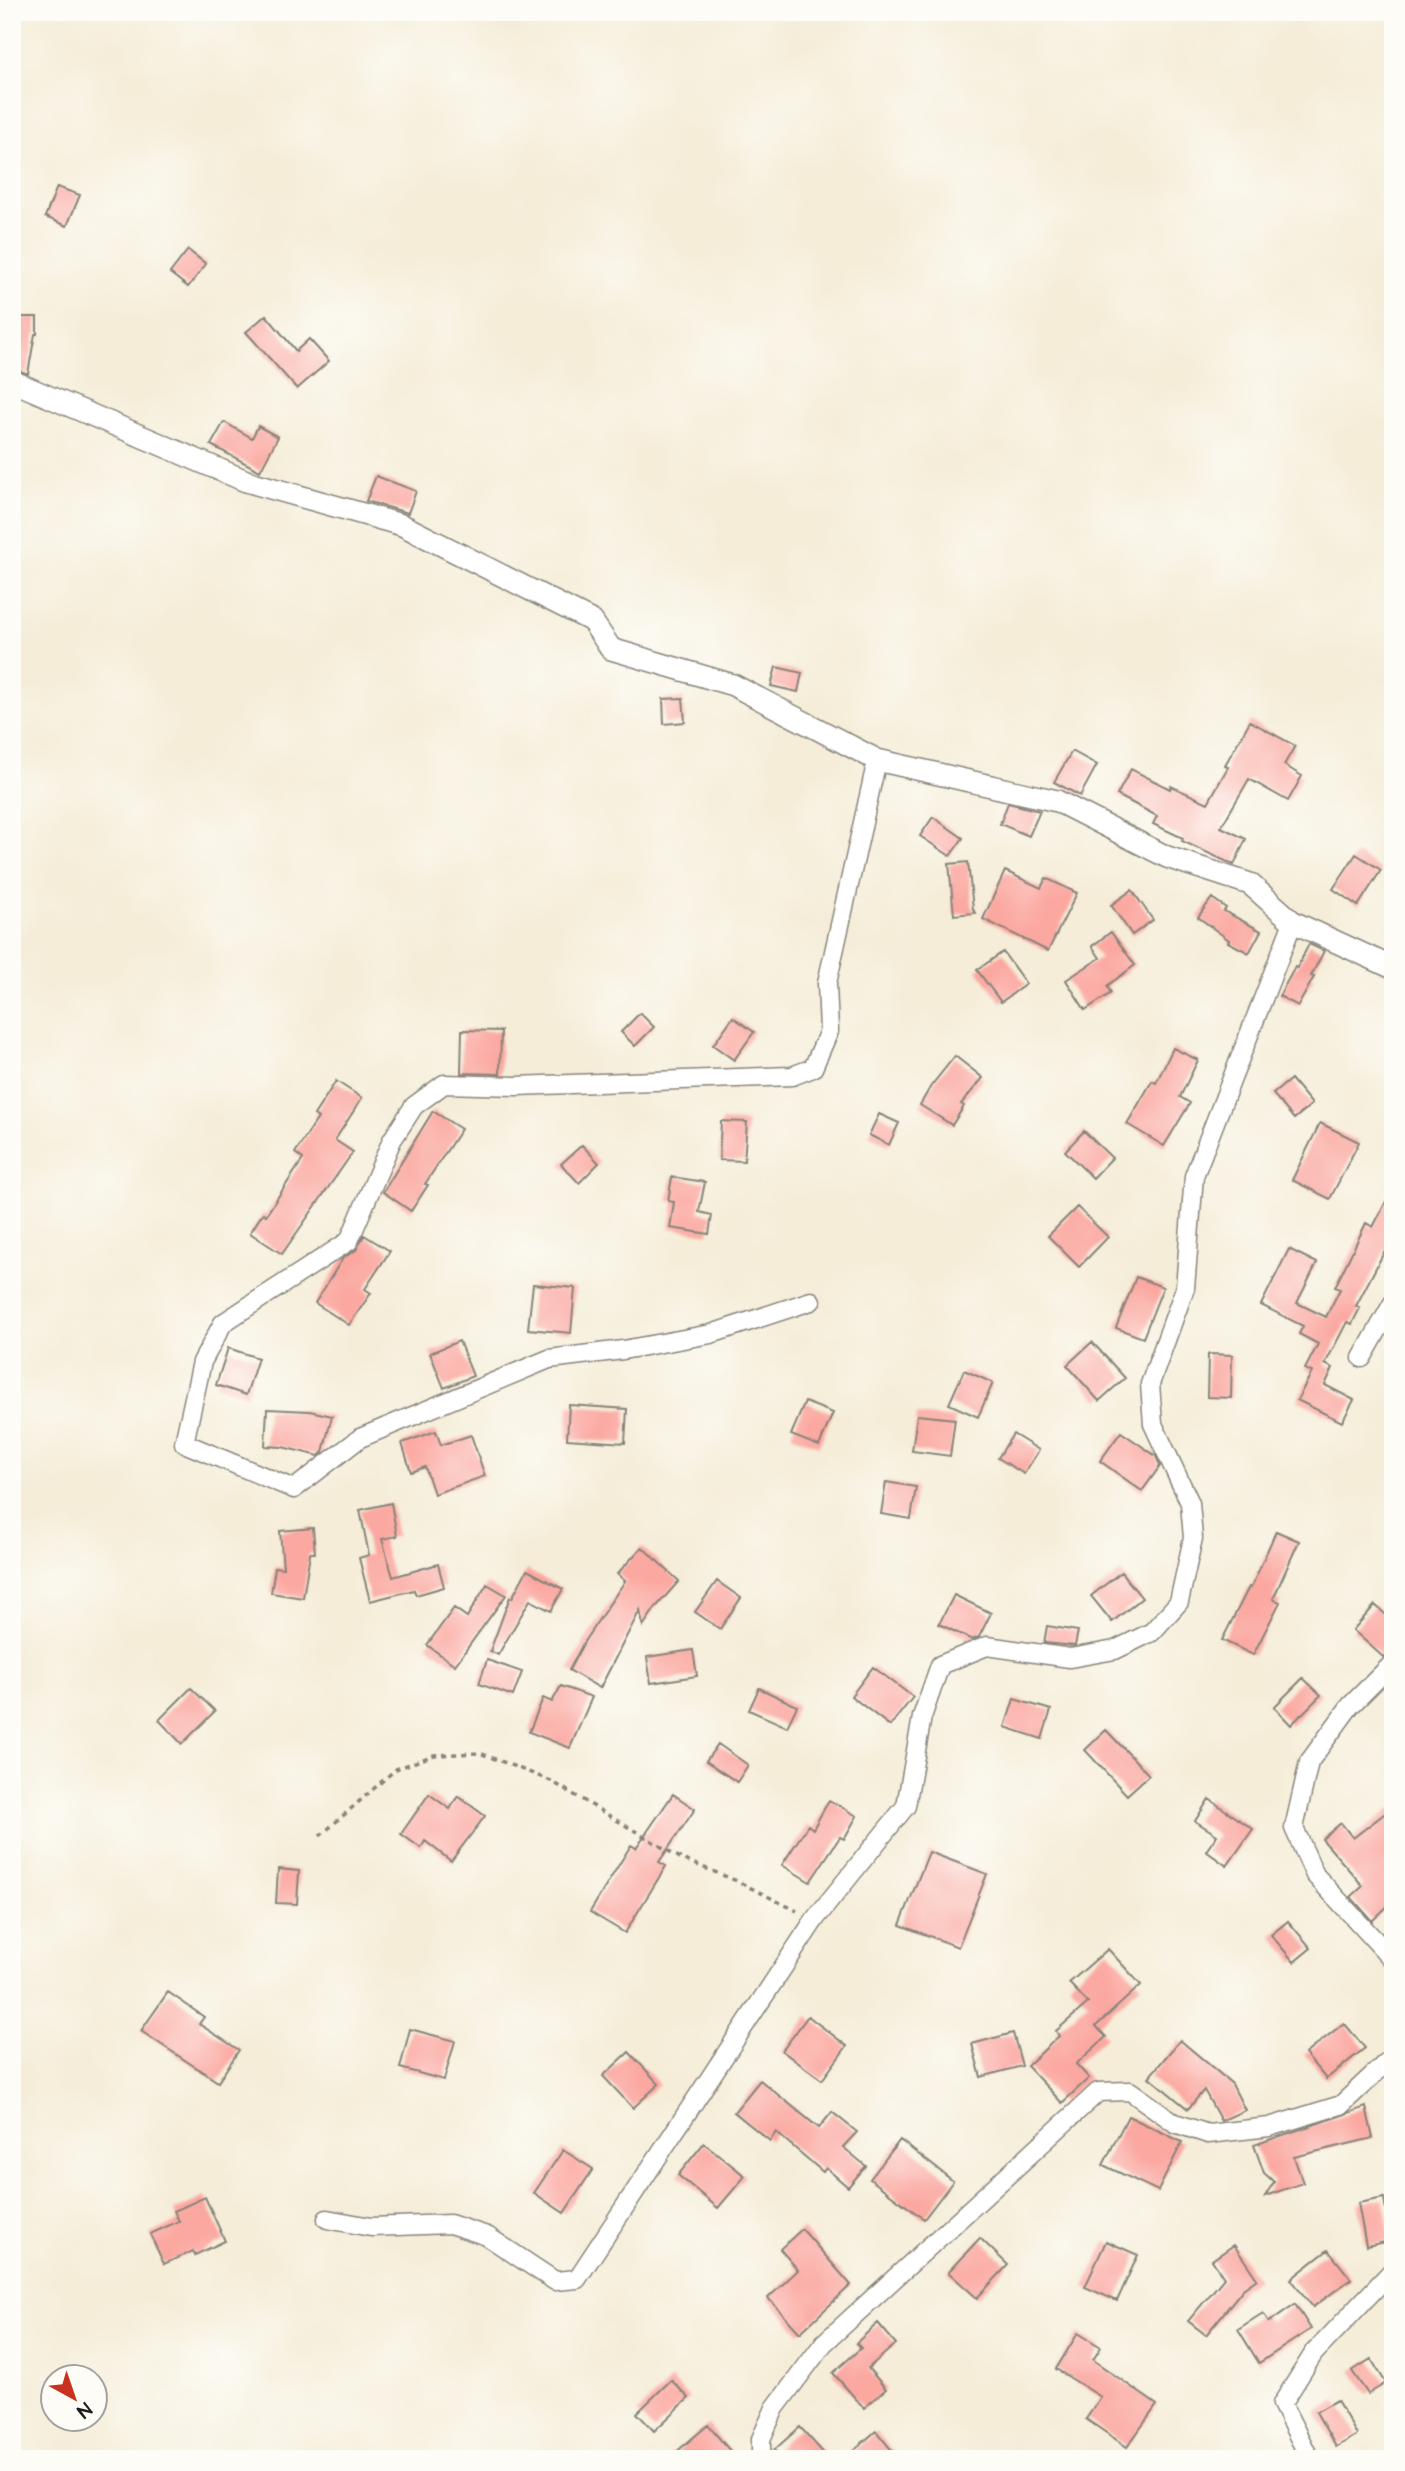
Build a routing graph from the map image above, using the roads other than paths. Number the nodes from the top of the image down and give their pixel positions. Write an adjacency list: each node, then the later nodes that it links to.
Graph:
1 (12, 381): 2 (street)
2 (877, 760): 3 (street); 5 (street)
3 (1293, 922): 4 (street); 11 (street)
4 (1393, 968)
5 (811, 1301)
6 (1393, 1303): 7 (street)
7 (1362, 1358)
8 (1393, 1663): 9 (street)
9 (1393, 1960)
10 (1392, 2058): 13 (street)
11 (327, 2219)
12 (1393, 2270): 14 (street)
13 (761, 2459)
14 (1310, 2459)

